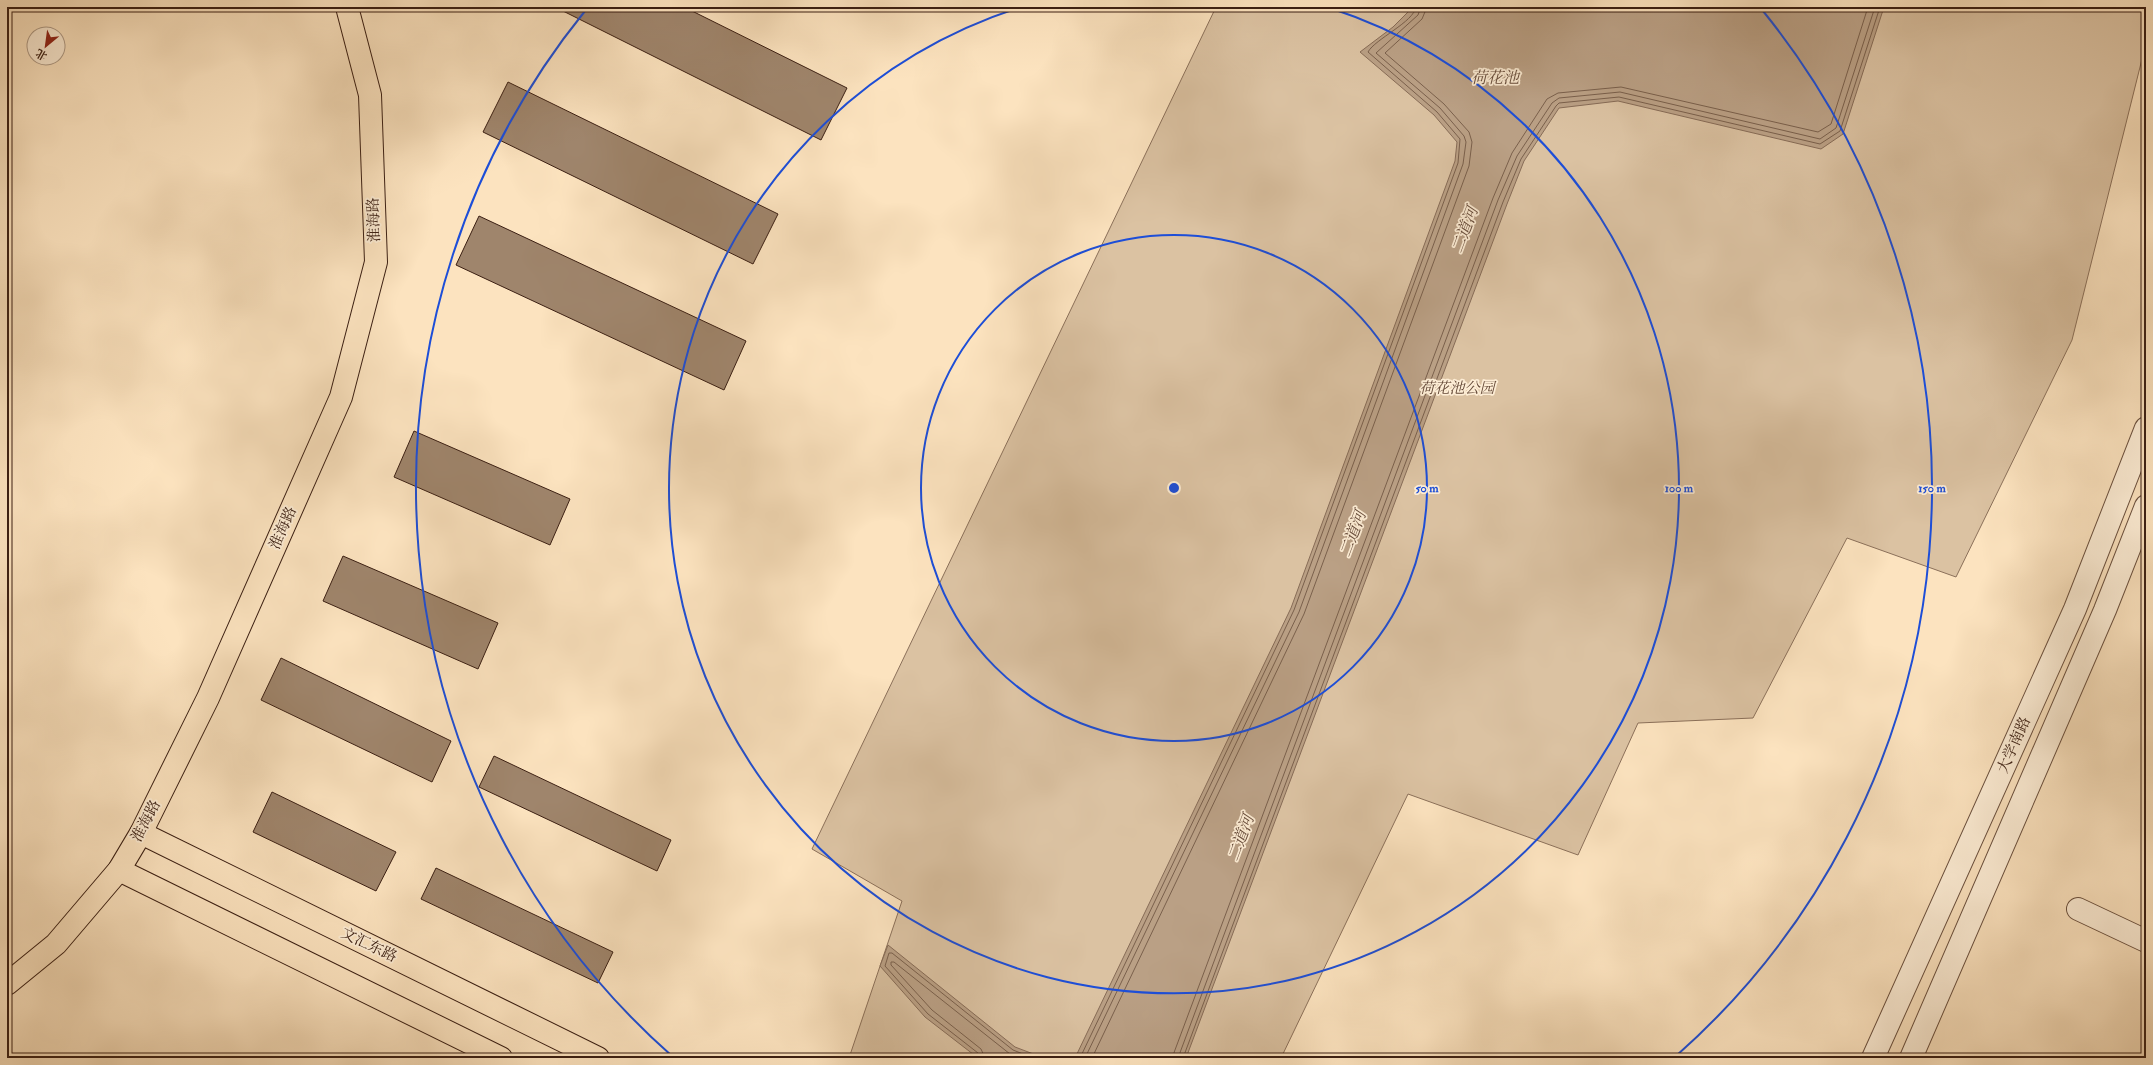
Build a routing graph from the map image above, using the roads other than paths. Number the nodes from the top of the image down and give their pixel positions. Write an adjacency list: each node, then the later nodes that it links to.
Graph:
1 (348, 7): 4 (main road, 淮海路)
2 (2146, 428): 11 (street, 大学南路)
3 (2146, 506): 12 (street, 大学南路)
4 (141, 833): 5 (main road, 淮海路); 10 (main road, 文汇东路)
5 (118, 870): 8 (main road, 淮海路); 9 (main road)
6 (2078, 909): 7 (street)
7 (2146, 941)
8 (7, 984)
9 (501, 1058)
10 (598, 1058)
11 (1873, 1058)
12 (1911, 1058)

